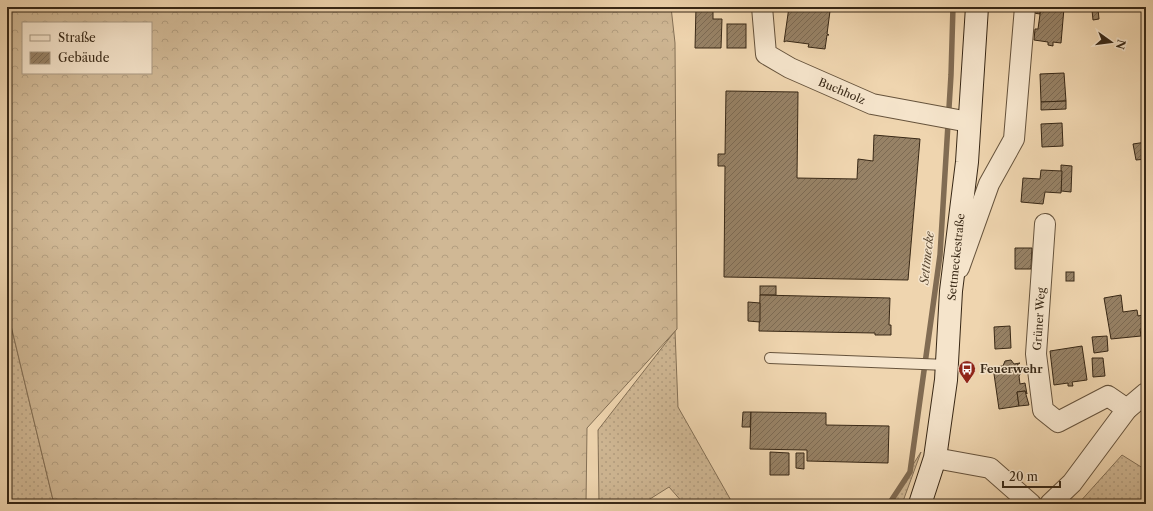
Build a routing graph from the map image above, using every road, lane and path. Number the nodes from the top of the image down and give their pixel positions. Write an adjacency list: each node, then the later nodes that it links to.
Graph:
1 (762, 7): 4 (street, Buchholz)
2 (977, 7): 4 (street, Settmeckestraße)
3 (1024, 7): 6 (street)
4 (964, 121): 6 (street, Settmeckestraße)
5 (1045, 224): 10 (street, Grüner Weg)
6 (952, 291): 8 (street, Settmeckestraße)
7 (770, 358): 8 (lane)
8 (942, 365): 11 (street, Settmeckestraße)
9 (1146, 393): 10 (street)
10 (1127, 409): 14 (street)
11 (935, 458): 12 (street, Settmeckestraße); 13 (street)
12 (920, 504)
13 (1031, 504)
14 (1050, 504)

